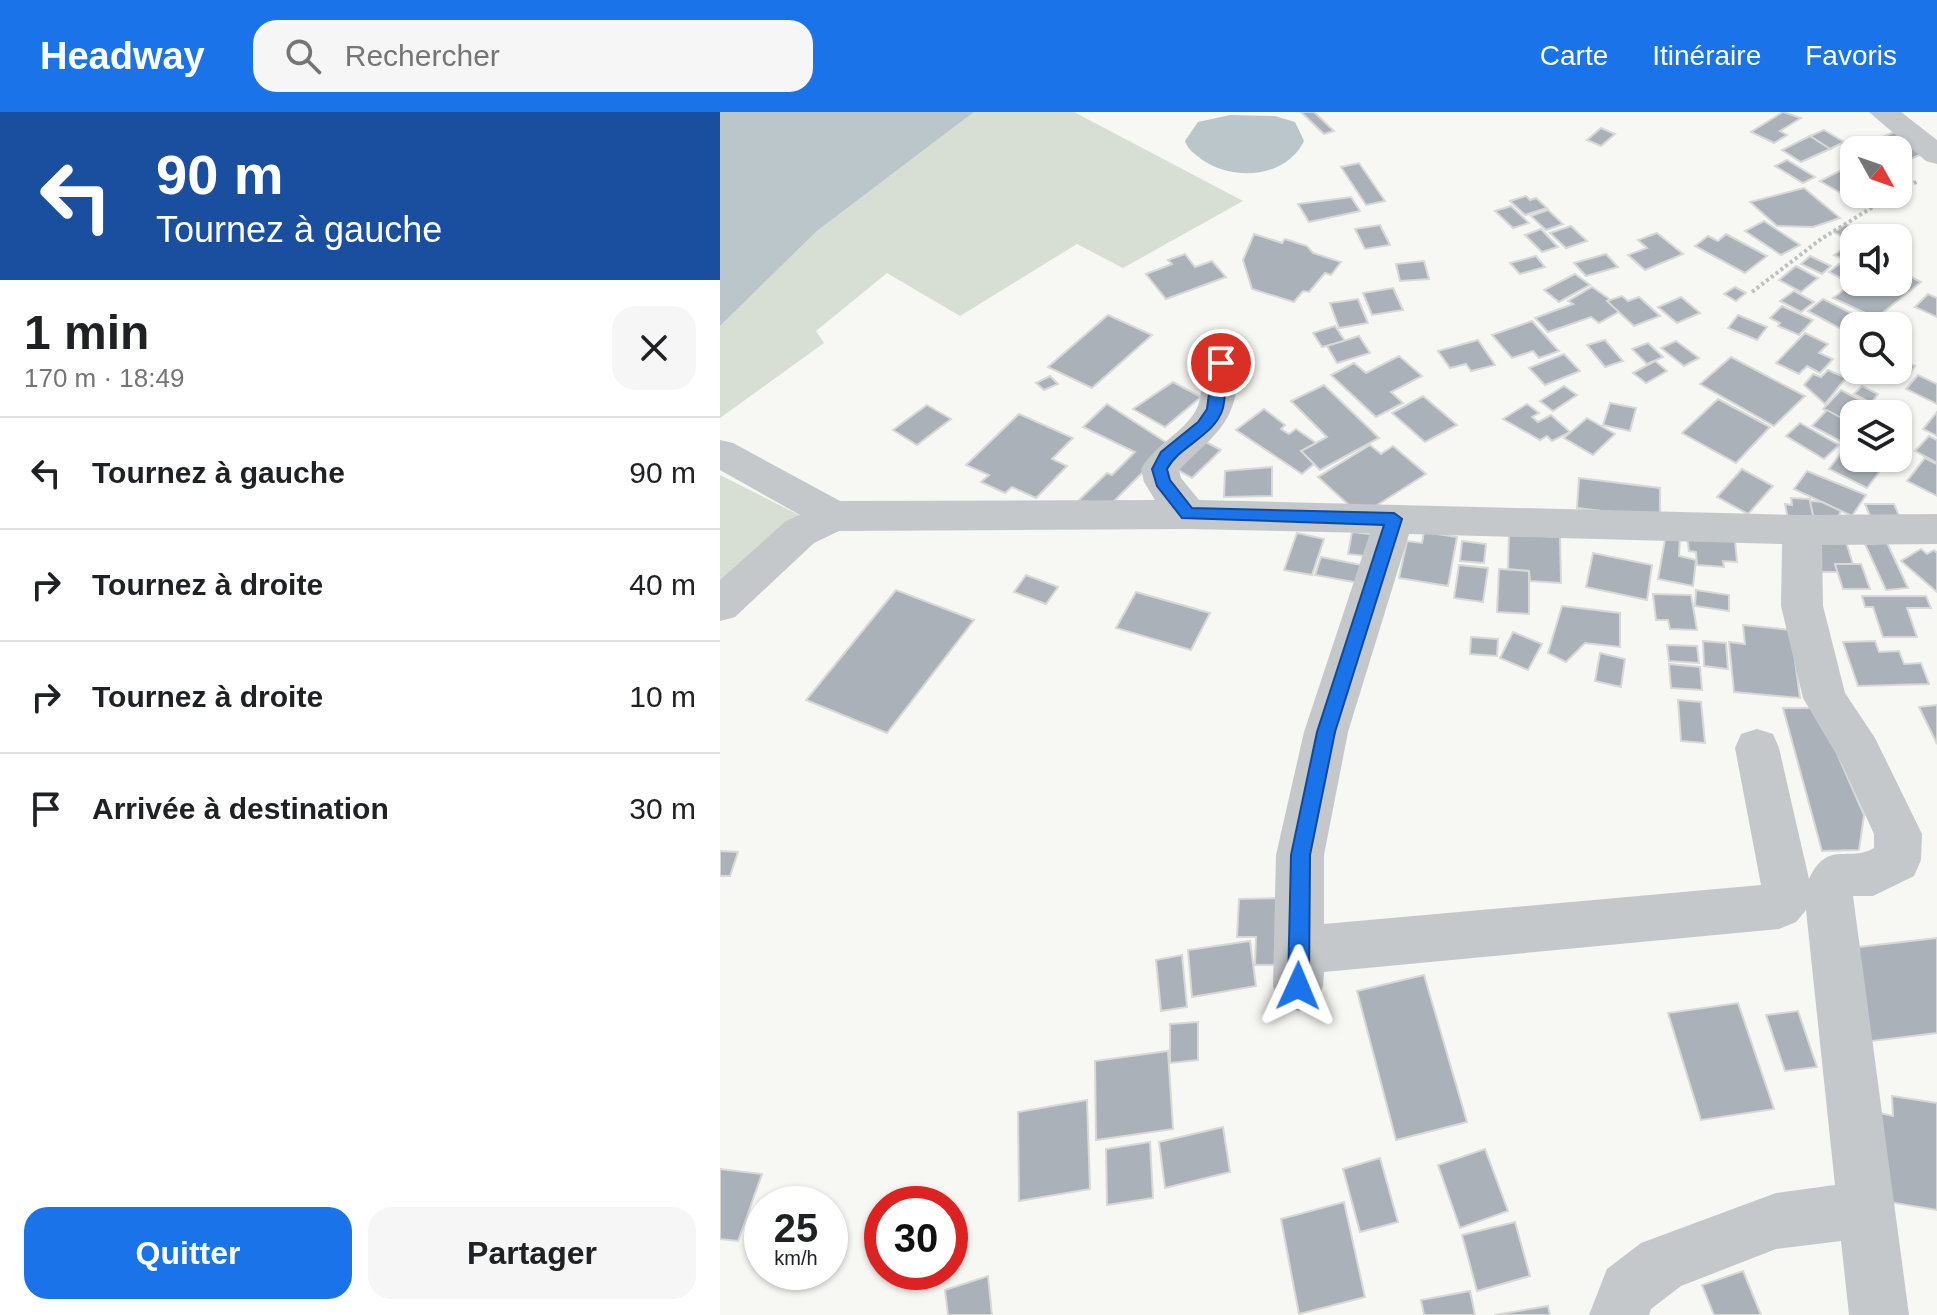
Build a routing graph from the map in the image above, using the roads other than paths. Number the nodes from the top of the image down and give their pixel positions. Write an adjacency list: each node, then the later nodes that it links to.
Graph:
1 (1883, 112): 2 (street)
2 (1937, 155)
3 (1221, 363): 5 (street)
4 (720, 453): 6 (street)
5 (1188, 514): 6 (street); 7 (street)
6 (834, 516): 10 (street)
7 (1394, 519): 9 (street); 11 (street)
8 (1937, 529): 9 (street)
9 (1802, 530): 12 (street)
10 (720, 605)
11 (1757, 748)
12 (1866, 1209): 13 (street); 14 (street)
13 (1619, 1315)
14 (1879, 1315)

